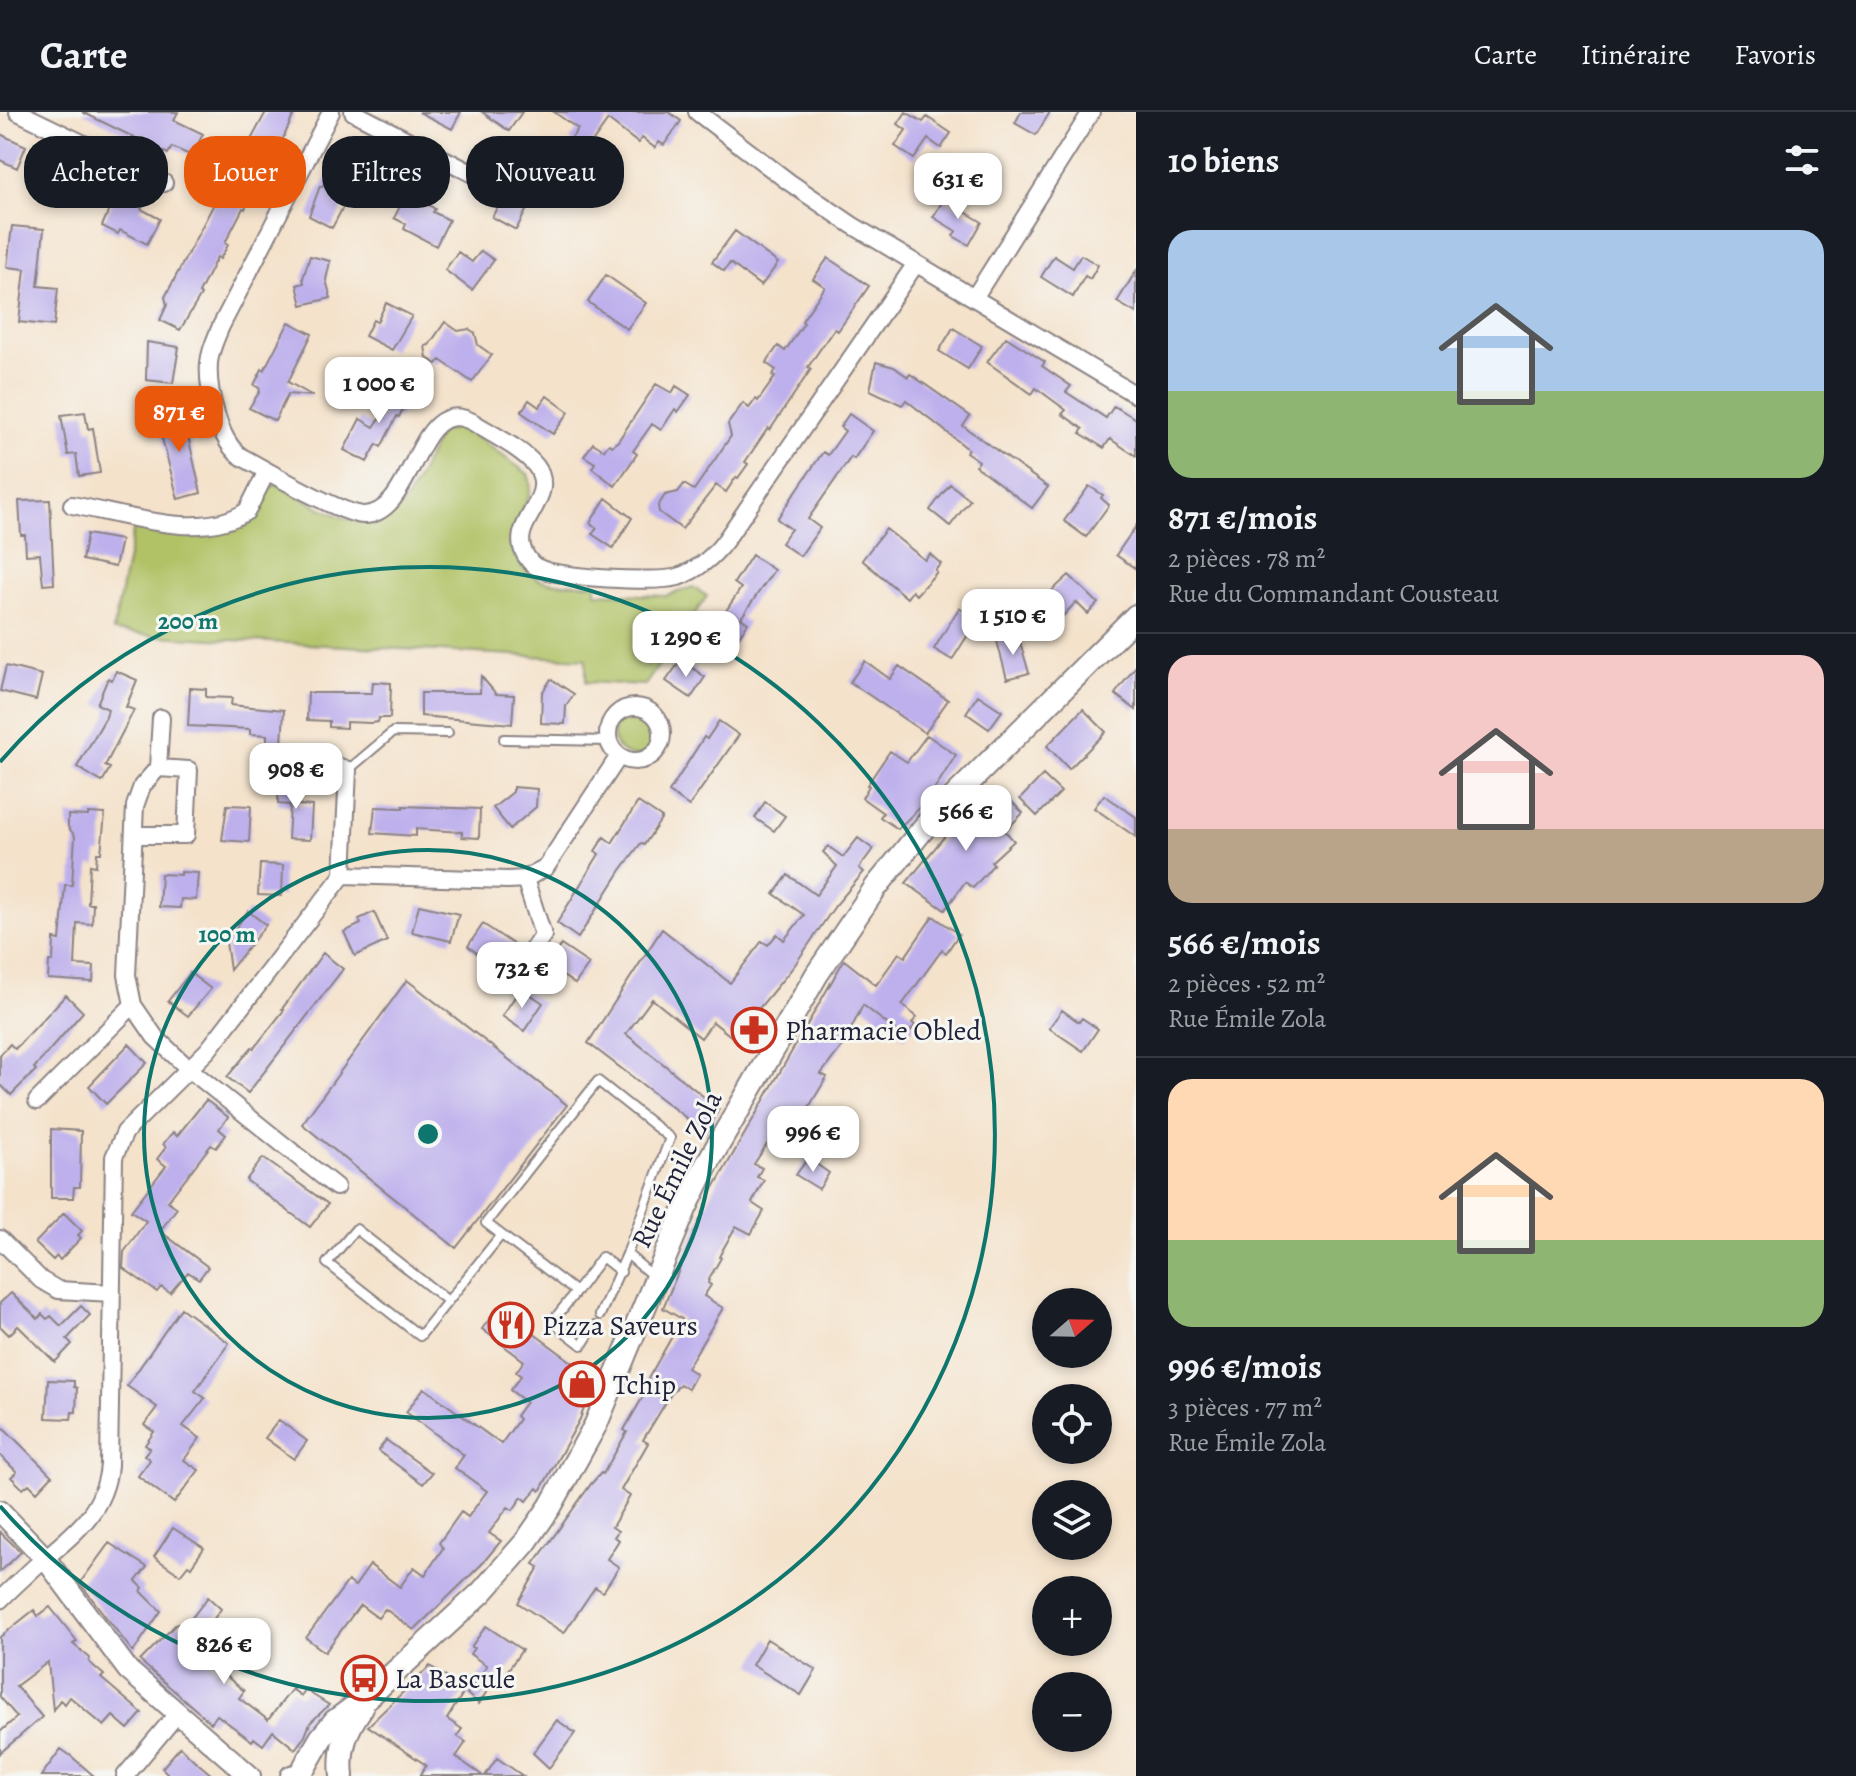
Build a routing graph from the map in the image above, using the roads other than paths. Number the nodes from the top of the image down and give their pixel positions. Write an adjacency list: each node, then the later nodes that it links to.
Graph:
1 (18, 112): 6 (street)
2 (331, 112): 11 (street)
3 (353, 112): 7 (street)
4 (697, 112): 8 (street)
5 (1091, 112): 9 (street)
6 (67, 136)
7 (466, 170)
8 (915, 265): 9 (street); 11 (street)
9 (974, 298): 10 (street)
10 (1136, 395)
11 (267, 471): 12 (street)
12 (72, 505)
13 (1136, 616): 34 (main road, Rue Émile Zola)
14 (161, 718): 20 (street)
15 (448, 733): 21 (lane)
16 (504, 739): 17 (lane)
17 (609, 741): 18 (street); 18 (street)
18 (619, 756): 24 (street)
19 (319, 760): 21 (street)
20 (158, 768): 22 (street); 22 (street)
21 (348, 770): 23 (street)
22 (134, 835): 26 (street)
23 (343, 875): 24 (street); 27 (street)
24 (525, 879): 25 (street)
25 (518, 970)
26 (133, 1005): 27 (street); 28 (street)
27 (189, 1069): 29 (street); 36 (street)
28 (37, 1101)
29 (336, 1187)
30 (501, 1235): 32 (lane); 35 (lane); 37 (lane)
31 (0, 1239): 36 (street)
32 (627, 1254): 33 (lane); 34 (lane)
33 (621, 1272): 35 (lane); 38 (lane)
34 (656, 1279): 43 (main road, Rue Émile Zola)
35 (576, 1292): 39 (lane)
36 (112, 1293): 41 (street)
37 (448, 1301): 37 (lane)
38 (600, 1315)
39 (594, 1326)
40 (0, 1511): 41 (street)
41 (45, 1558): 42 (street); 44 (street)
42 (0, 1600)
43 (369, 1696): 46 (main road, Rue Émile Zola); 47 (main road)
44 (177, 1714): 45 (street); 48 (street)
45 (244, 1771): 49 (street)
46 (298, 1773): 47 (main road)
47 (342, 1775)
48 (125, 1776)
49 (259, 1776)

